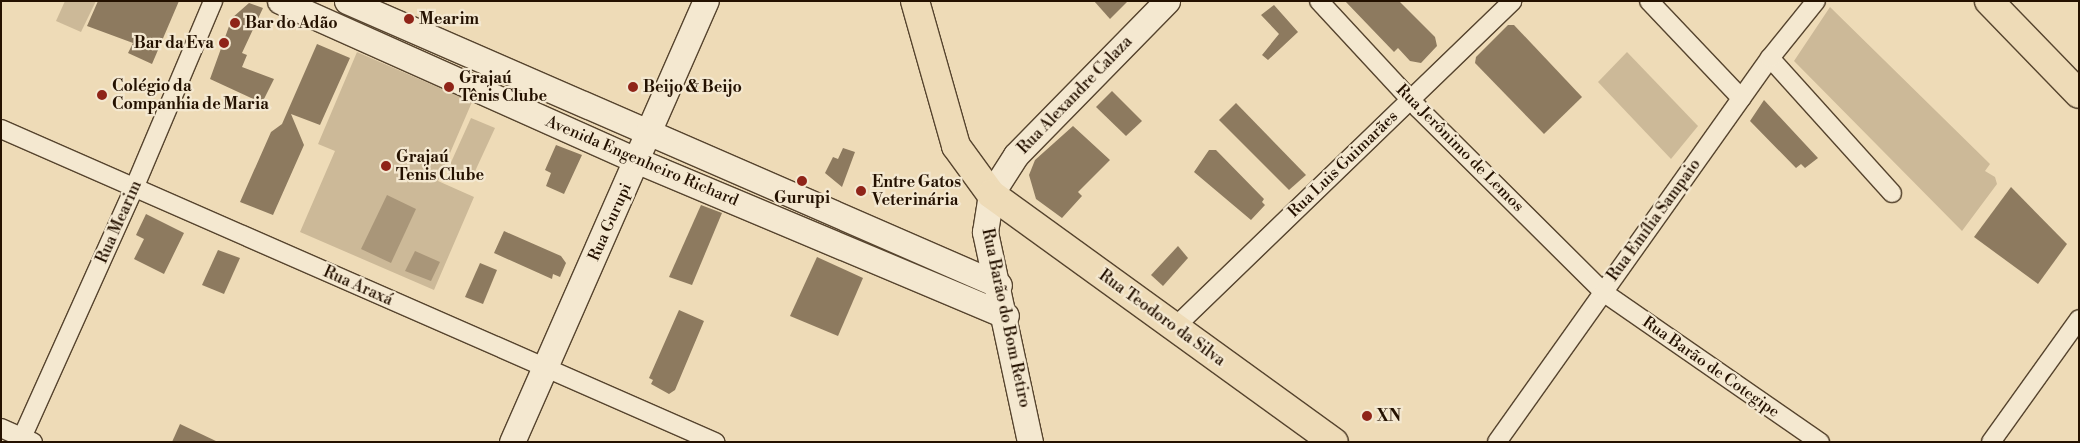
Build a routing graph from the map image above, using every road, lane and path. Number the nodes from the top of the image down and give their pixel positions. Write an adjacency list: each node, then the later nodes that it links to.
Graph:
1 (213, 1): 19 (street, Rua Mearim)
2 (280, 1): 18 (street, Avenida Engenheiro Richard)
3 (347, 1): 17 (street, Avenida Engenheiro Richard)
4 (706, 1): 17 (street, Rua Gurupi)
5 (1167, 1): 21 (street, Rua Alexandre Calaza)
6 (1318, 1): 15 (street, Rua Jerônimo de Lemos)
7 (1512, 1): 15 (street, Rua Luis Guimarães)
8 (1649, 1): 14 (street)
9 (1816, 1): 12 (street, Rua Emília Sampaio)
10 (1989, 1): 13 (main road)
11 (914, 4): 21 (main road)
12 (1770, 58): 14 (street, Rua Emília Sampaio); 20 (street)
13 (2079, 94)
14 (1741, 98): 23 (street, Rua Emília Sampaio)
15 (1410, 99): 23 (street, Rua Jerônimo de Lemos); 26 (street, Rua Luis Guimarães)
16 (1, 129): 19 (street, Rua Araxá)
17 (650, 131): 18 (street, Rua Gurupi); 22 (street, Avenida Engenheiro Richard)
18 (638, 161): 24 (street, Avenida Engenheiro Richard); 27 (street, Rua Gurupi)
19 (135, 186): 27 (street, Rua Araxá); 29 (street, Rua Mearim)
20 (1892, 193)
21 (991, 194): 22 (street, Rua Barão do Bom Retiro); 26 (main road, Rua Teodoro da Silva)
22 (999, 285): 24 (street, Rua Barão do Bom Retiro)
23 (1603, 292): 34 (street, Rua Emília Sampaio); 35 (street, Rua Barão de Cotegipe)
24 (1006, 316): 33 (street, Rua Barão do Bom Retiro)
25 (2079, 319): 36 (street)
26 (1175, 327): 30 (main road, Rua Teodoro da Silva)
27 (544, 370): 31 (street, Rua Gurupi); 32 (street, Rua Araxá)
28 (1, 428): 29 (street)
29 (25, 440)
30 (1329, 440)
31 (512, 442)
32 (714, 442)
33 (1030, 442)
34 (1497, 442)
35 (1820, 442)
36 (1991, 442)

